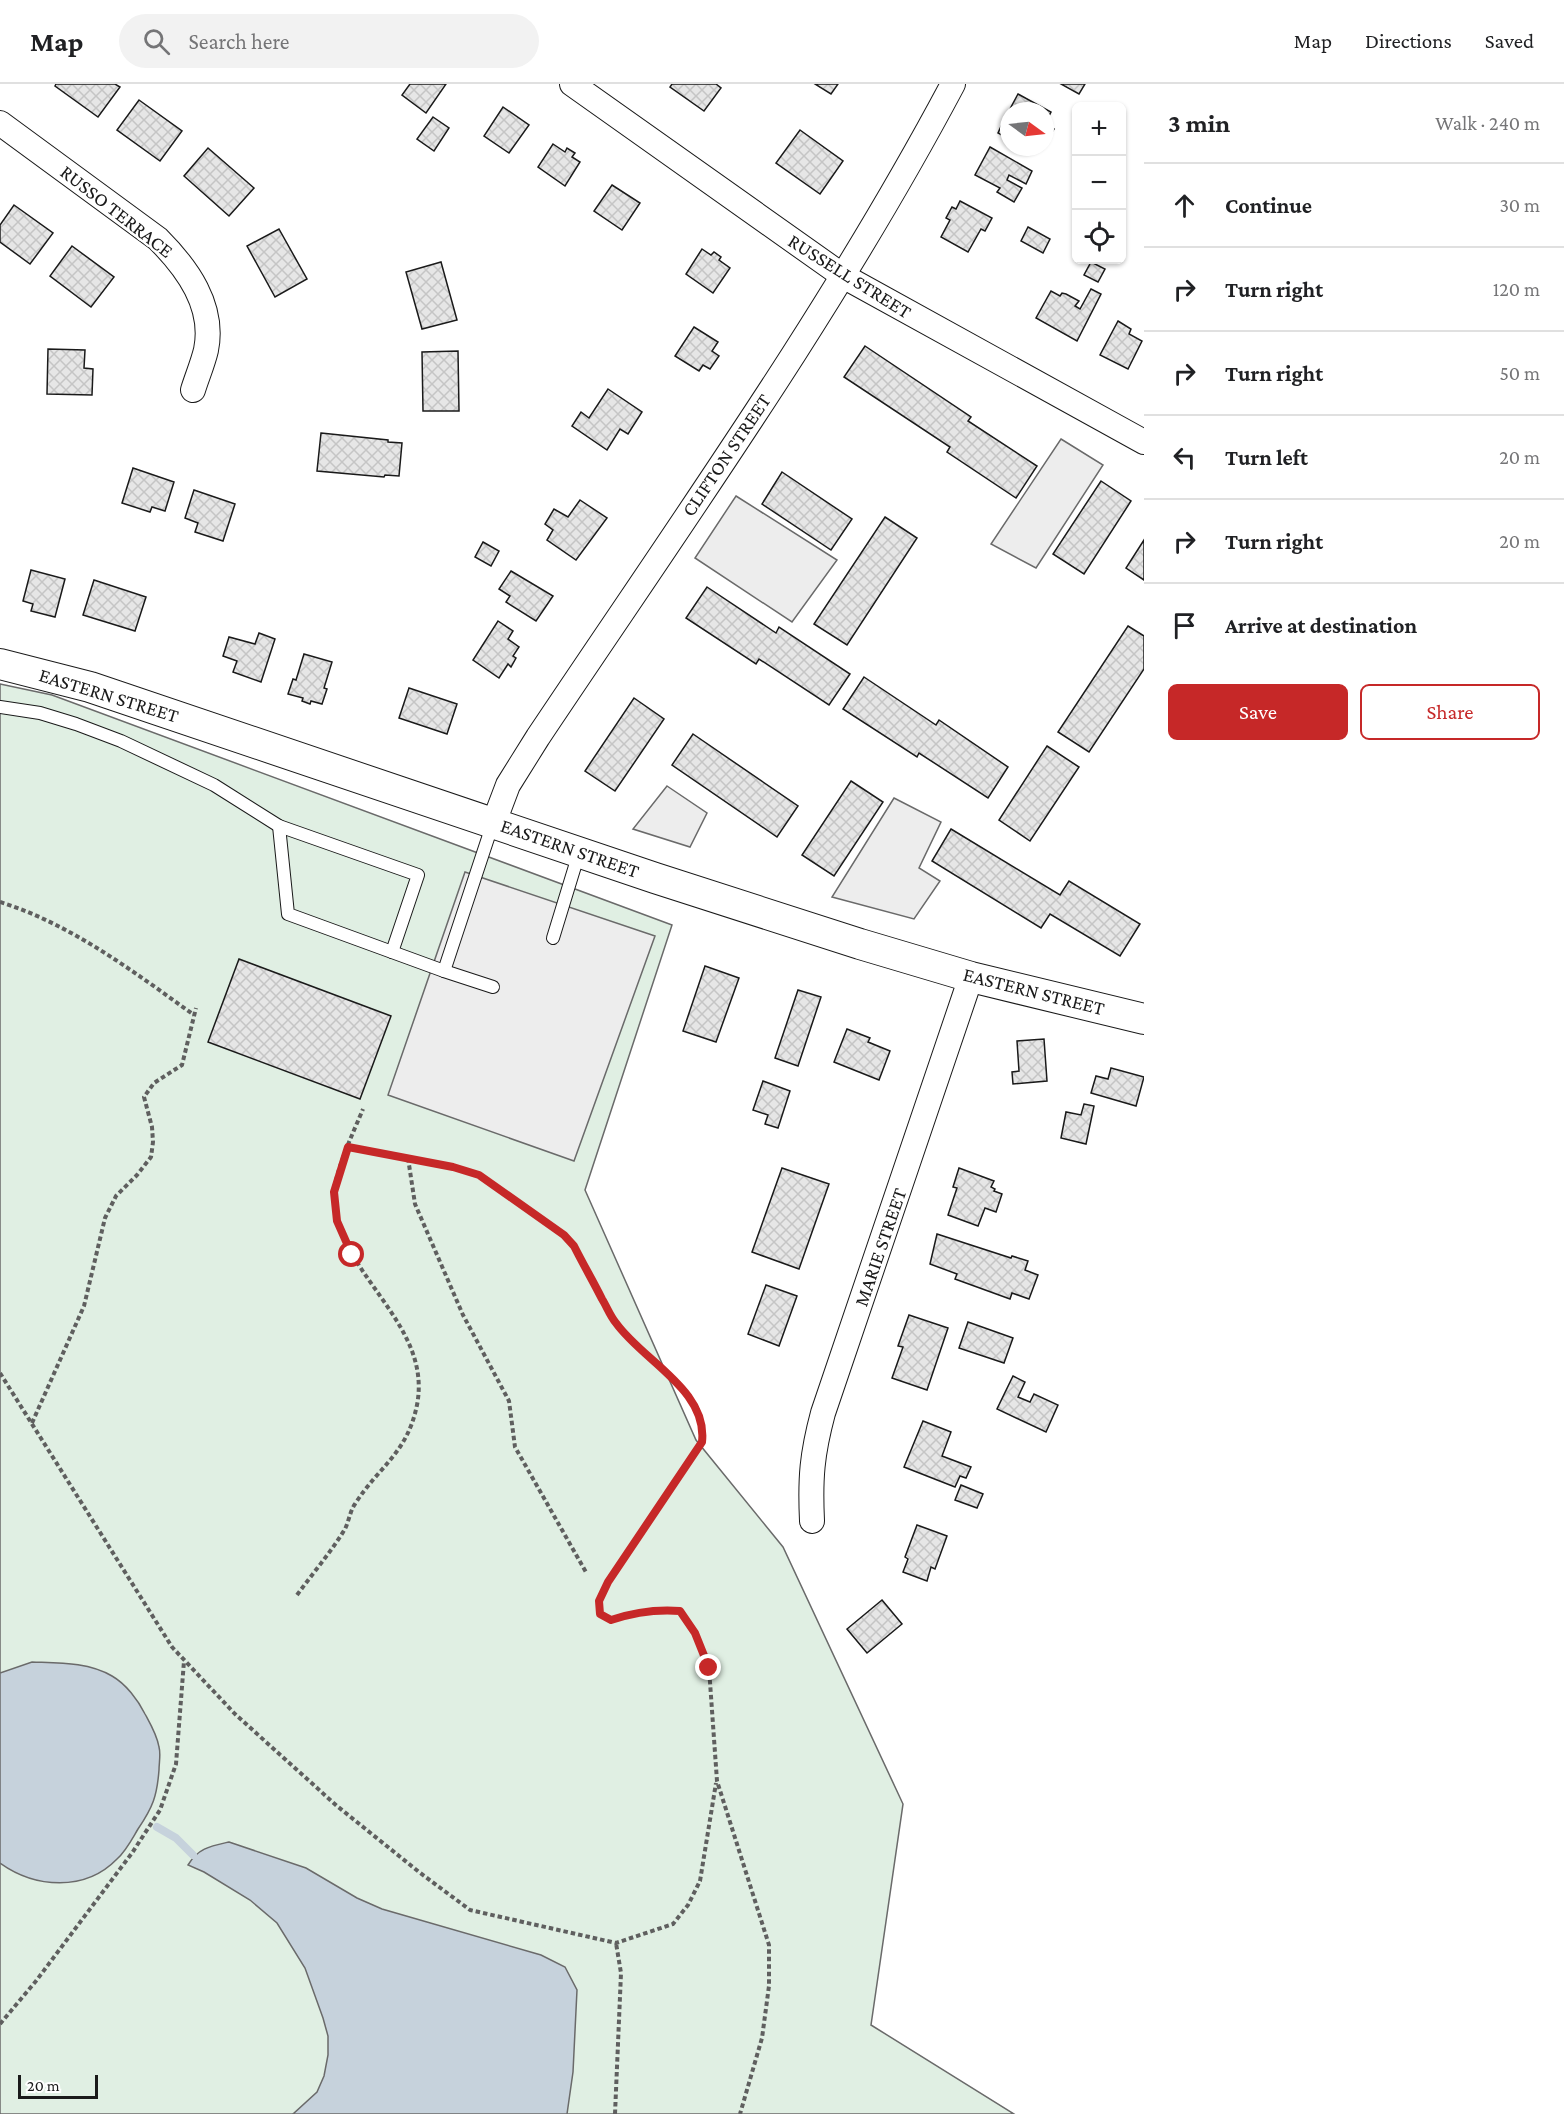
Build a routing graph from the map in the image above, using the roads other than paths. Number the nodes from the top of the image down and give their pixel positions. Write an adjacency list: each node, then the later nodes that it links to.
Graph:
1 (572, 84): 4 (street, RUSSELL STREET)
2 (953, 84): 4 (street, CLIFTON STREET)
3 (0, 123): 5 (street, RUSSO TERRACE)
4 (843, 276): 6 (street, RUSSELL STREET); 9 (street, CLIFTON STREET)
5 (193, 390)
6 (1144, 442)
7 (0, 664): 9 (street, EASTERN STREET)
8 (0, 707): 10 (lane)
9 (494, 822): 11 (street, EASTERN STREET); 14 (lane)
10 (279, 826): 13 (lane); 13 (lane)
11 (580, 852): 12 (lane); 15 (street, EASTERN STREET)
12 (553, 938)
13 (392, 952): 14 (lane)
14 (444, 971): 16 (lane)
15 (971, 976): 17 (street, EASTERN STREET); 18 (street, MARIE STREET)
16 (493, 987)
17 (1144, 1019)
18 (812, 1521)

